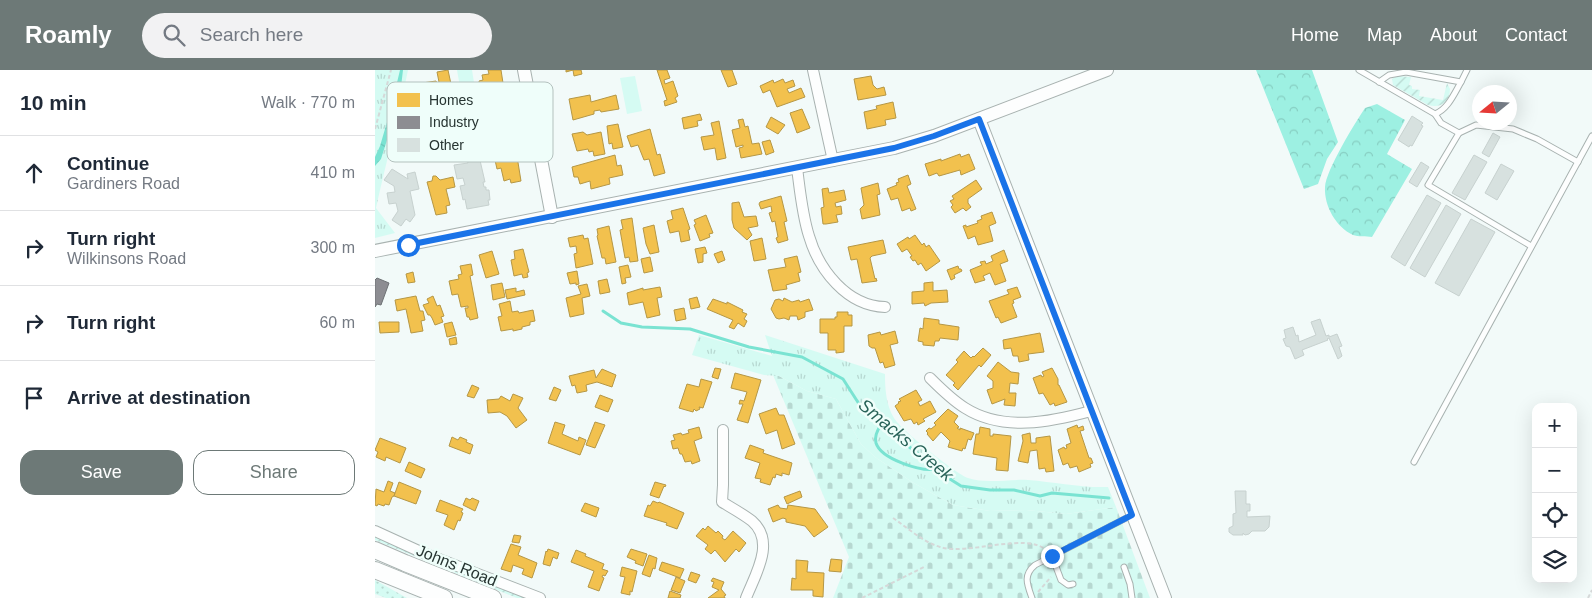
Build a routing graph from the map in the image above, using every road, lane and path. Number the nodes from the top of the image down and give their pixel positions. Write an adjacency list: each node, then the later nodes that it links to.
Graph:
1 (813, 70): 13 (street)
2 (1107, 70): 9 (street)
3 (1359, 70): 5 (lane)
4 (1467, 70): 6 (lane)
5 (1379, 82): 6 (lane); 8 (lane)
6 (1461, 82): 8 (lane)
7 (387, 85): 10 (path)
8 (1435, 114): 11 (lane)
9 (979, 119): 13 (street); 22 (street)
10 (375, 129)
11 (1459, 133): 15 (lane); 18 (lane)
12 (1592, 136): 15 (lane)
13 (833, 161): 16 (street)
14 (542, 162): 17 (street)
15 (1578, 162): 18 (lane)
16 (797, 168): 17 (street); 20 (street)
17 (552, 217): 19 (street)
18 (1531, 246): 24 (lane)
19 (375, 251)
20 (885, 307)
21 (930, 378): 22 (street)
22 (1091, 411): 25 (street)
23 (723, 430): 39 (street)
24 (1414, 462)
25 (1132, 515): 29 (lane); 43 (street)
26 (893, 518): 29 (path)
27 (375, 531): 38 (street, Johns Road)
28 (375, 550): 37 (highway, Johns Road)
29 (1052, 556): 33 (lane); 41 (lane)
30 (926, 566): 40 (path)
31 (1124, 567): 42 (lane)
32 (375, 570): 36 (highway)
33 (1058, 574): 34 (lane); 41 (path)
34 (1073, 584)
35 (1592, 590): 44 (path)
36 (444, 598)
37 (493, 598)
38 (540, 598)
39 (746, 598)
40 (862, 598)
41 (1032, 598)
42 (1132, 598)
43 (1165, 598)
44 (1588, 598)

